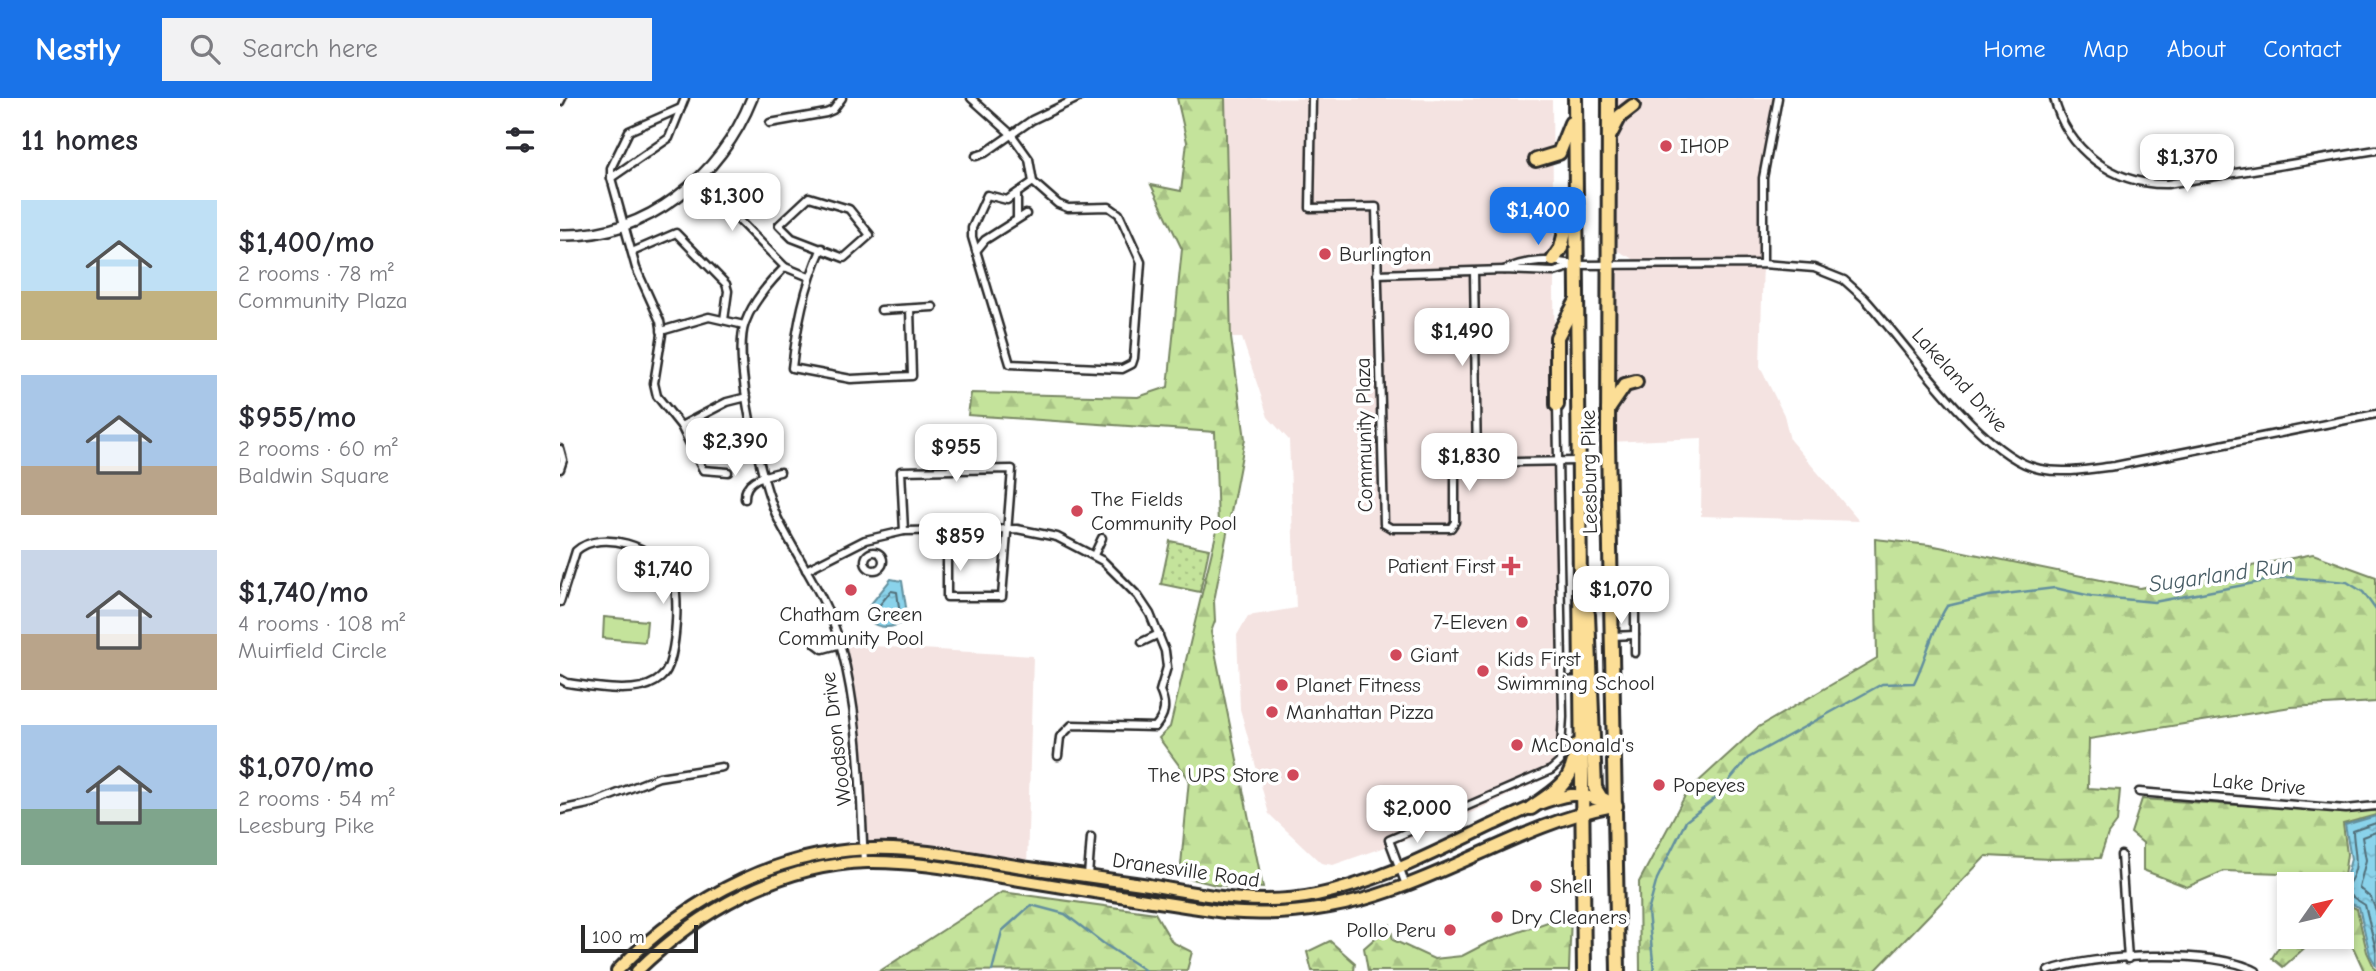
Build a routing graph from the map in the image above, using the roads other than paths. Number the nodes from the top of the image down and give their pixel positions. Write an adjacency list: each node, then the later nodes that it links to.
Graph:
1 (685, 98): 11 (street)
2 (752, 98): 19 (street)
3 (842, 98): 12 (street)
4 (971, 98): 13 (street)
5 (1078, 98): 13 (street)
6 (1312, 98): 37 (street, Community Plaza)
7 (1779, 98): 32 (street)
8 (2054, 98): 15 (street)
9 (1609, 99): 14 (highway, Leesburg Pike); 14 (highway)
10 (1575, 104): 17 (highway); 21 (highway, Leesburg Pike)
11 (681, 108): 18 (street); 18 (street)
12 (770, 123)
13 (1011, 134): 16 (street); 20 (street)
14 (1609, 137): 31 (highway, Leesburg Pike)
15 (2376, 150)
16 (976, 156)
17 (1536, 160)
18 (611, 178): 25 (street)
19 (699, 180): 25 (street); 34 (street)
20 (1033, 182): 22 (street); 28 (street)
21 (1575, 183): 30 (highway); 33 (highway, Leesburg Pike)
22 (1017, 195): 24 (street); 28 (street)
23 (1026, 214): 24 (street)
24 (1017, 219): 28 (street)
25 (622, 225): 26 (street); 29 (street)
26 (560, 235)
27 (822, 248): 27 (street); 38 (street)
28 (976, 251)
29 (632, 252): 43 (street); 45 (street)
30 (1553, 260): 33 (street); 35 (street)
31 (1607, 264): 32 (street, Lakeland Drive); 33 (street, Lakeland Drive); 49 (highway, Leesburg Pike)
32 (1763, 264): 50 (street, Lakeland Drive)
33 (1576, 265): 35 (street); 39 (highway, Leesburg Pike)
34 (785, 267): 38 (street); 44 (street)
35 (1504, 270): 36 (street)
36 (1474, 272): 37 (street); 55 (street)
37 (1377, 274): 55 (street, Community Plaza)
38 (809, 277): 41 (street)
39 (1577, 300): 48 (highway); 54 (highway, Leesburg Pike)
40 (933, 307): 41 (street)
41 (909, 309): 42 (street)
42 (881, 310)
43 (724, 320): 44 (street); 45 (street)
44 (744, 325): 47 (street, Woodson Drive)
45 (661, 331): 51 (street)
46 (1636, 382): 49 (highway)
47 (747, 397): 51 (street); 59 (street, Woodson Drive)
48 (1557, 405): 53 (street)
49 (1608, 410): 74 (highway, Leesburg Pike)
50 (2376, 414)
51 (681, 426): 57 (street)
52 (560, 449): 56 (street)
53 (1559, 461): 54 (street, Community Plaza); 55 (street, Community Plaza); 81 (street)
54 (1577, 461): 65 (highway, Leesburg Pike)
55 (1477, 463)
56 (560, 469)
57 (728, 472)
58 (780, 472): 59 (street)
59 (762, 476): 60 (street); 69 (street, Woodson Drive)
60 (745, 499)
61 (1007, 529): 62 (street); 62 (street); 66 (street); 68 (street)
62 (904, 531): 64 (street)
63 (1102, 538): 68 (street)
64 (865, 540): 67 (street); 69 (street)
65 (1579, 546): 80 (highway, Leesburg Pike); 87 (highway)
66 (1004, 551): 66 (street)
67 (871, 552)
68 (1094, 555): 72 (street)
69 (806, 570): 77 (street, Woodson Drive)
70 (1635, 600): 73 (street)
71 (560, 601): 79 (street)
72 (1159, 634): 75 (street); 83 (street)
73 (1635, 635): 74 (street); 78 (street)
74 (1612, 636): 87 (highway, Leesburg Pike)
75 (1142, 642)
76 (815, 643): 77 (street)
77 (841, 644): 93 (street, Woodson Drive)
78 (1635, 653)
79 (560, 679)
80 (1582, 680): 81 (street); 82 (highway, Leesburg Pike)
81 (1562, 681): 96 (street)
82 (1582, 703): 86 (highway, Leesburg Pike); 89 (highway)
83 (1058, 756)
84 (722, 767): 90 (street)
85 (2139, 792): 88 (street, Lake Drive)
86 (1584, 795): 87 (main road, Dranesville Road); 89 (main road, Dranesville Road); 91 (highway, Leesburg Pike)
87 (1616, 806): 91 (main road, Dranesville Road); 103 (highway, Leesburg Pike)
88 (2376, 806)
89 (1531, 808): 96 (main road, Dranesville Road)
90 (560, 810)
91 (1584, 812): 98 (main road, Dranesville Road); 102 (highway, Leesburg Pike)
92 (1091, 837): 97 (street)
93 (864, 849): 95 (street, Woodson Drive); 97 (main road, Dranesville Road); 100 (main road, Dranesville Road)
94 (2121, 855): 99 (street)
95 (864, 862): 98 (main road, Dranesville Road); 101 (main road, Dranesville Road)
96 (1399, 868): 97 (main road, Dranesville Road); 98 (street)
97 (1088, 876)
98 (1406, 885)
99 (2128, 959): 104 (street); 105 (street)
100 (617, 971)
101 (637, 971)
102 (1584, 971)
103 (1618, 971)
104 (2048, 971)
105 (2256, 971)

